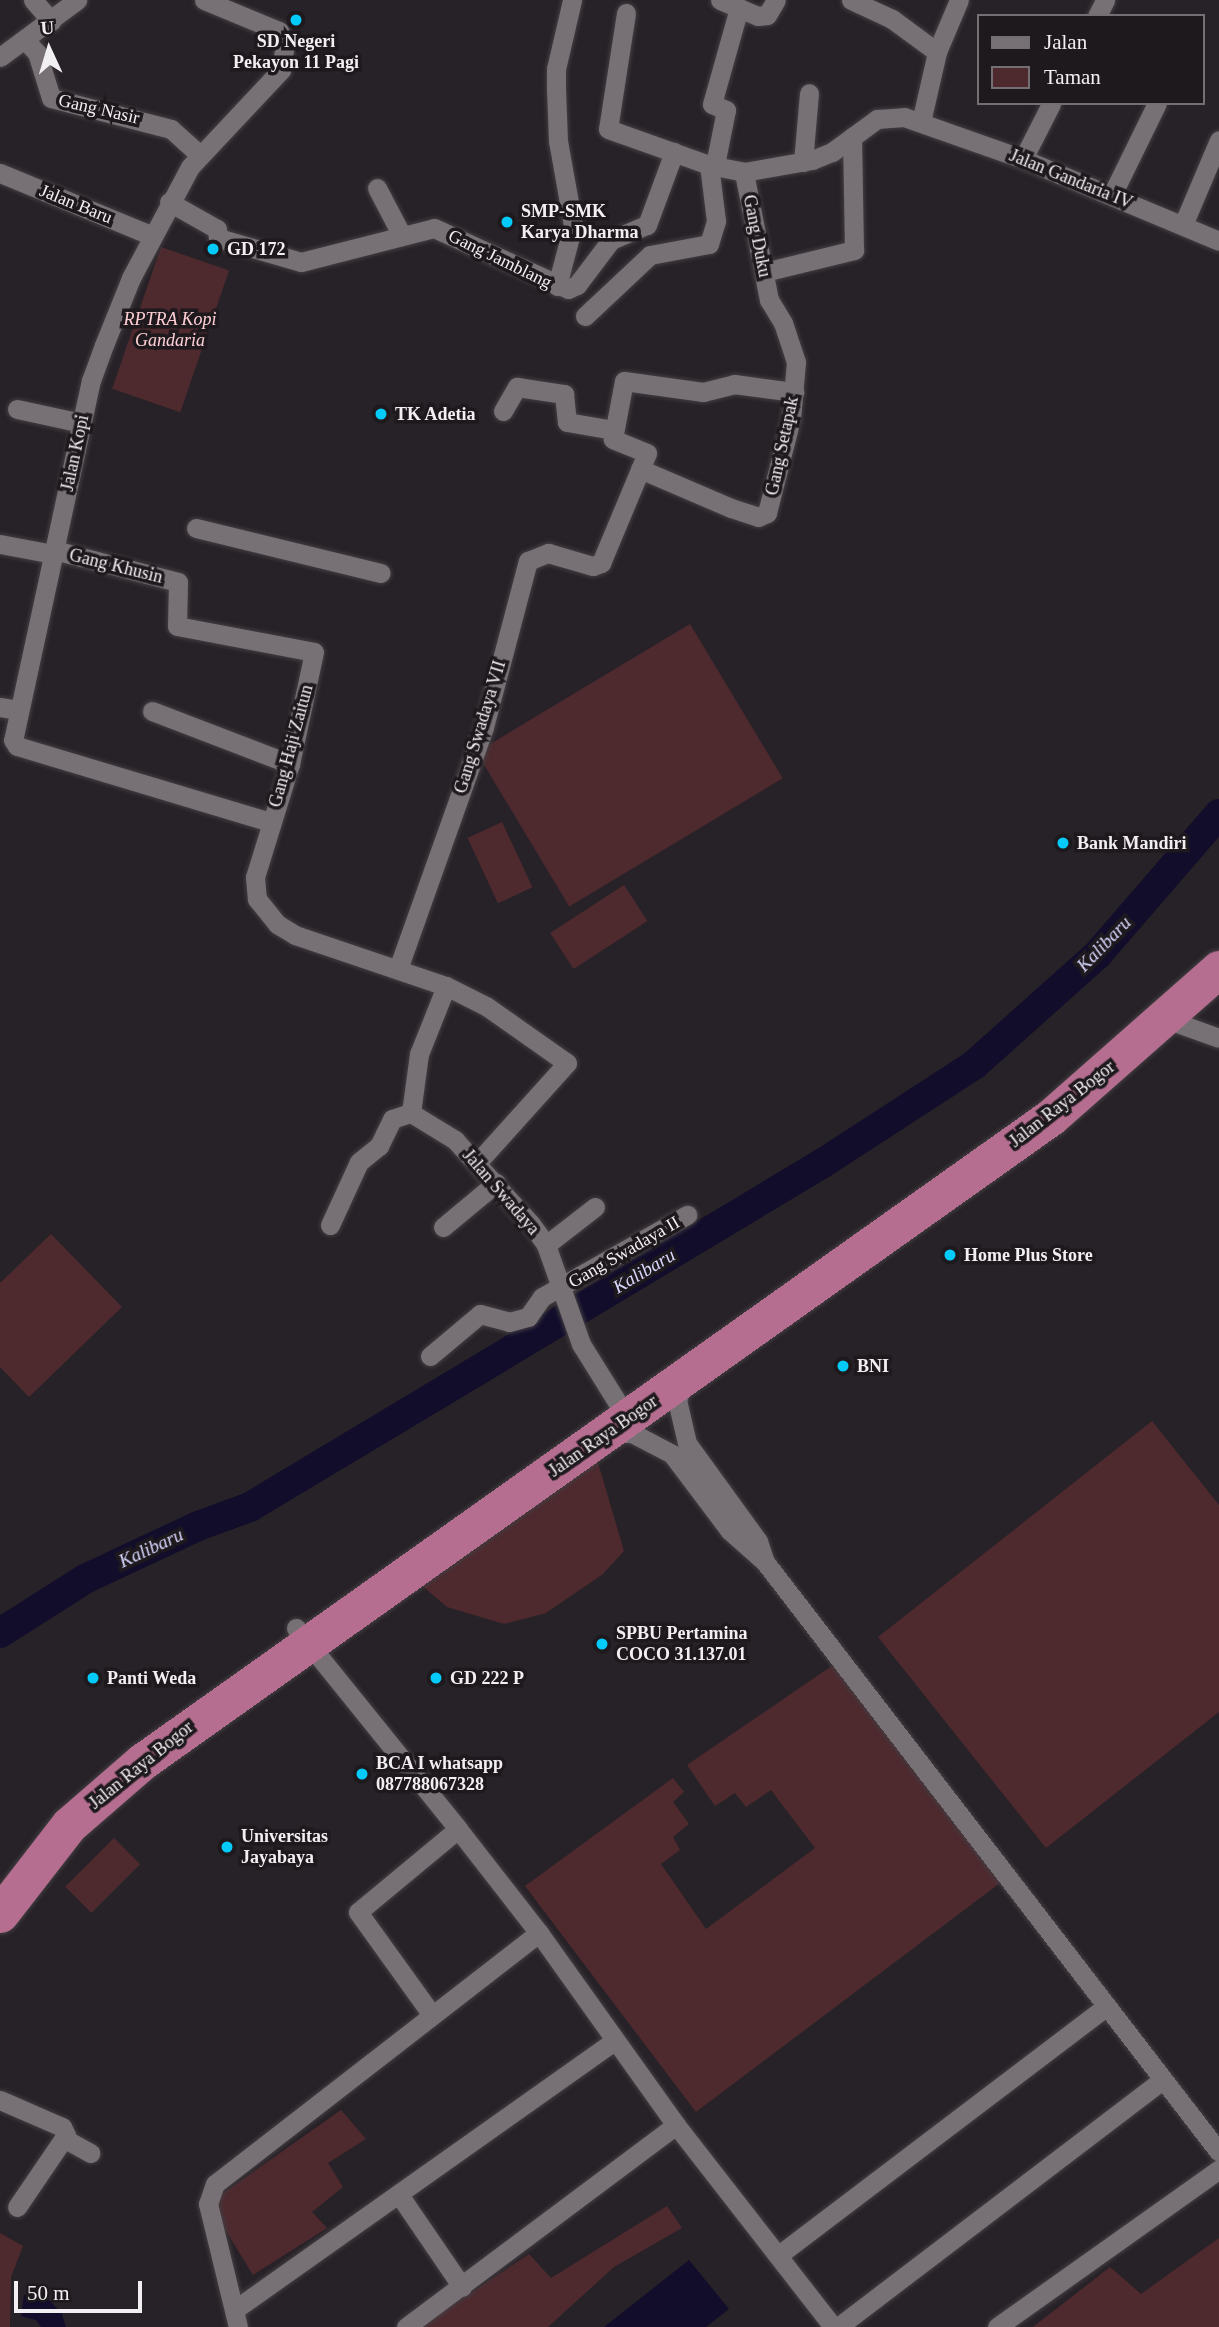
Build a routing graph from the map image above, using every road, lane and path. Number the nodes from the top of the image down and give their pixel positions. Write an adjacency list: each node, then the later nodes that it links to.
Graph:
1 (33, 0): 11 (street)
2 (78, 0): 11 (street)
3 (204, 0): 22 (street, Jalan Kopi)
4 (572, 0): 36 (street)
5 (720, 0): 9 (street)
6 (776, 0): 9 (street)
7 (851, 0): 13 (street)
8 (959, 0): 13 (street)
9 (739, 8): 25 (street)
10 (626, 13): 21 (street, Jalan Gandaria IV)
11 (51, 22): 12 (street)
12 (25, 40): 14 (street); 22 (street, Gang Nasir)
13 (937, 52): 18 (street)
14 (0, 57)
15 (809, 93): 24 (street)
16 (1050, 105): 23 (street)
17 (1156, 105): 29 (street)
18 (922, 122): 19 (street, Jalan Gandaria IV); 23 (street, Jalan Gandaria IV)
19 (852, 137): 24 (street, Jalan Gandaria IV); 35 (street)
20 (1219, 141): 31 (street)
21 (674, 152): 25 (street, Jalan Gandaria IV); 36 (street, Gang Jamblang)
22 (200, 154): 30 (street, Jalan Kopi)
23 (1023, 159): 29 (street, Jalan Gandaria IV)
24 (803, 162): 27 (street, Jalan Gandaria IV)
25 (712, 165): 27 (street, Jalan Gandaria IV); 38 (street)
26 (0, 173): 33 (street, Jalan Baru)
27 (744, 173): 35 (street, Gang Duku)
28 (377, 188): 32 (street)
29 (1112, 195): 31 (street, Jalan Gandaria IV)
30 (177, 206): 32 (street, Gang Jamblang); 33 (street, Jalan Kopi)
31 (1183, 225): 34 (street, Jalan Gandaria IV)
32 (401, 234): 36 (street, Gang Jamblang)
33 (153, 236): 42 (street, Jalan Kopi)
34 (1219, 241)
35 (764, 272): 37 (street, Gang Duku)
36 (557, 286)
37 (769, 300): 39 (street, Gang Setapak)
38 (585, 316)
39 (794, 391): 43 (street); 44 (street, Gang Setapak)
40 (17, 409): 42 (street)
41 (503, 411): 43 (street)
42 (82, 423): 47 (street, Jalan Kopi)
43 (614, 430): 44 (street)
44 (640, 469): 55 (street, Gang Swadaya VII)
45 (196, 528): 48 (street)
46 (0, 544): 47 (street, Gang Khusin)
47 (53, 552): 49 (street, Gang Khusin); 50 (street, Jalan Kopi)
48 (381, 573)
49 (311, 669): 52 (street, Gang Haji Zaitun)
50 (9, 708): 53 (street, Jalan Kopi)
51 (152, 711): 52 (street)
52 (290, 764): 53 (street, Gang Haji Zaitun)
53 (270, 822): 55 (street, Gang Haji Zaitun)
54 (1219, 946): 70 (highway, Jalan Raya Bogor)
55 (398, 969): 57 (street, Gang Haji Zaitun)
56 (1219, 969): 58 (highway, Jalan Raya Bogor)
57 (446, 986): 60 (street); 61 (street, Gang Haji Zaitun)
58 (1166, 1019): 59 (street); 70 (highway, Jalan Raya Bogor)
59 (1219, 1038)
60 (411, 1113): 61 (street, Jalan Swadaya); 65 (street)
61 (478, 1162): 62 (street, Jalan Swadaya)
62 (496, 1183): 66 (street); 67 (street, Jalan Swadaya)
63 (594, 1207): 67 (street)
64 (687, 1215): 68 (street, Gang Swadaya II)
65 (330, 1226)
66 (443, 1227)
67 (546, 1245): 68 (street, Jalan Swadaya)
68 (563, 1297): 69 (street, Gang Swadaya II); 71 (street, Jalan Swadaya)
69 (430, 1356)
70 (679, 1372): 71 (highway, Jalan Raya Bogor); 72 (street)
71 (601, 1428): 72 (street); 73 (highway, Jalan Raya Bogor)
72 (679, 1449): 77 (street)
73 (302, 1635): 74 (street); 75 (highway, Jalan Raya Bogor)
74 (458, 1829): 76 (street); 78 (street)
75 (3, 1892)
76 (539, 1933): 78 (street); 79 (street)
77 (1105, 2007): 80 (street); 89 (street)
78 (432, 2015): 91 (street)
79 (615, 2040): 82 (street); 87 (street)
80 (1162, 2080): 84 (street); 94 (street)
81 (0, 2100): 83 (street)
82 (676, 2125): 89 (street); 90 (street)
83 (65, 2139): 85 (street); 88 (street)
84 (1219, 2152)
85 (90, 2153)
86 (1219, 2169): 95 (street)
87 (400, 2196): 90 (street); 91 (street)
88 (17, 2207)
89 (780, 2254): 93 (street)
90 (462, 2287): 92 (street)
91 (237, 2317)
92 (406, 2327)
93 (832, 2327)
94 (838, 2327)
95 (997, 2327)

